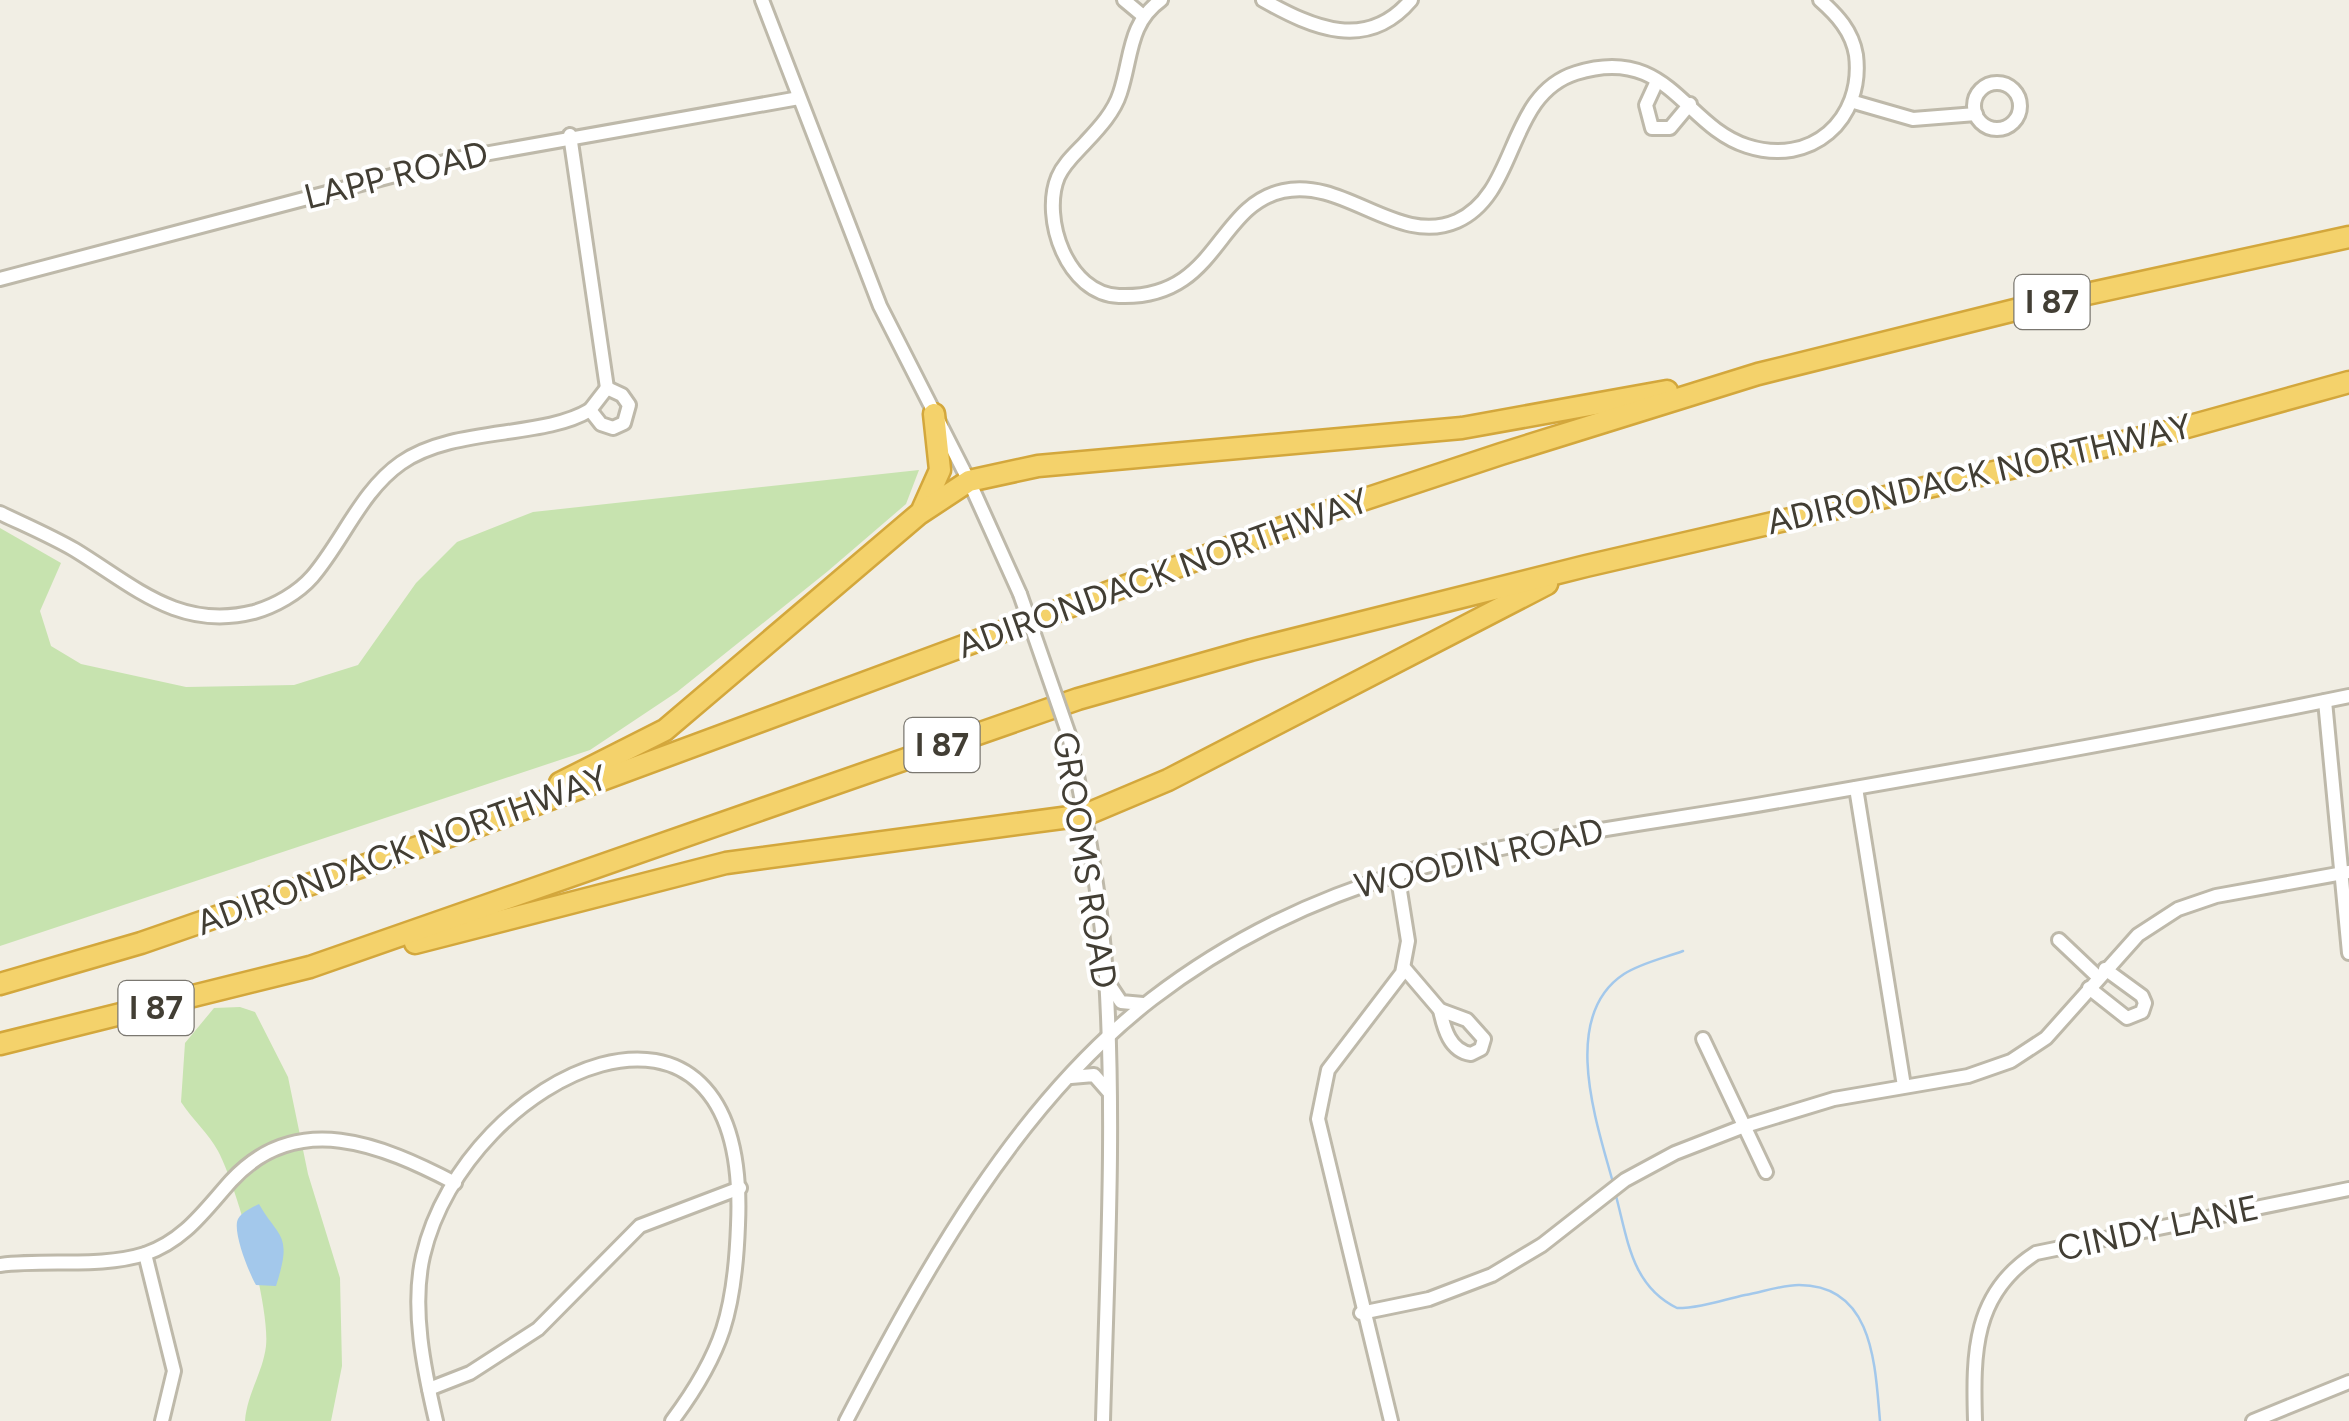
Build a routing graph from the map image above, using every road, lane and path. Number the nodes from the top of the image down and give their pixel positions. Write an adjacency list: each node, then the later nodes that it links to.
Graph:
1 (762, 0): 9 (street, GROOMS ROAD)
2 (1124, 0): 7 (street)
3 (1161, 0): 7 (street)
4 (1263, 0): 5 (street)
5 (1411, 0)
6 (1820, 0): 10 (street)
7 (1142, 16): 8 (street)
8 (1658, 81): 11 (street); 11 (street)
9 (798, 98): 13 (street, LAPP ROAD); 20 (street, GROOMS ROAD)
10 (1854, 102): 11 (street); 12 (street)
11 (1690, 104)
12 (1976, 114)
13 (570, 136): 15 (street, LAPP ROAD); 18 (street)
14 (2349, 237): 16 (highway, ADIRONDACK NORTHWAY / I 87)
15 (0, 280)
16 (1758, 374): 21 (highway); 29 (highway, ADIRONDACK NORTHWAY / I 87)
17 (2349, 382): 24 (highway, ADIRONDACK NORTHWAY / I 87)
18 (608, 388): 19 (street); 19 (street)
19 (590, 410): 22 (street)
20 (934, 414): 21 (street, GROOMS ROAD); 23 (highway)
21 (969, 481): 23 (highway); 28 (street, GROOMS ROAD, bridge)
22 (0, 513)
23 (919, 514): 29 (highway)
24 (1586, 566): 28 (highway); 34 (highway, ADIRONDACK NORTHWAY / I 87)
25 (2349, 696): 26 (street, WOODIN ROAD)
26 (2325, 701): 27 (street, WOODIN ROAD); 31 (street)
27 (1856, 788): 30 (street, WOODIN ROAD); 45 (street)
28 (1084, 815): 34 (highway); 36 (street, GROOMS ROAD)
29 (464, 831): 38 (highway, ADIRONDACK NORTHWAY / I 87)
30 (1397, 872): 35 (street); 39 (street, WOODIN ROAD)
31 (2347, 872): 33 (street); 37 (street)
32 (2058, 940): 37 (street)
33 (2349, 953)
34 (310, 966): 43 (highway, ADIRONDACK NORTHWAY / I 87)
35 (1404, 968): 40 (street); 54 (street)
36 (1106, 975): 39 (street); 41 (street, GROOMS ROAD)
37 (2098, 978): 45 (street)
38 (0, 984)
39 (1150, 1001): 41 (street, WOODIN ROAD)
40 (1440, 1010)
41 (1109, 1036): 44 (street, WOODIN ROAD); 46 (street, GROOMS ROAD)
42 (1704, 1039): 47 (street)
43 (0, 1044)
44 (1069, 1078): 46 (street); 60 (street, WOODIN ROAD)
45 (1904, 1086): 47 (street)
46 (1110, 1096): 61 (street, GROOMS ROAD)
47 (1742, 1127): 48 (street); 54 (street)
48 (1766, 1172)
49 (455, 1183): 50 (street); 52 (street); 56 (street)
50 (740, 1188): 56 (street); 59 (street)
51 (2349, 1189): 63 (street, CINDY LANE)
52 (145, 1254): 53 (street); 57 (street)
53 (0, 1265)
54 (1361, 1313): 62 (street)
55 (2349, 1382): 64 (street)
56 (429, 1389): 58 (street)
57 (162, 1421)
58 (436, 1421)
59 (672, 1421)
60 (846, 1421)
61 (1102, 1421)
62 (1390, 1421)
63 (1975, 1421)
64 (2253, 1421)

